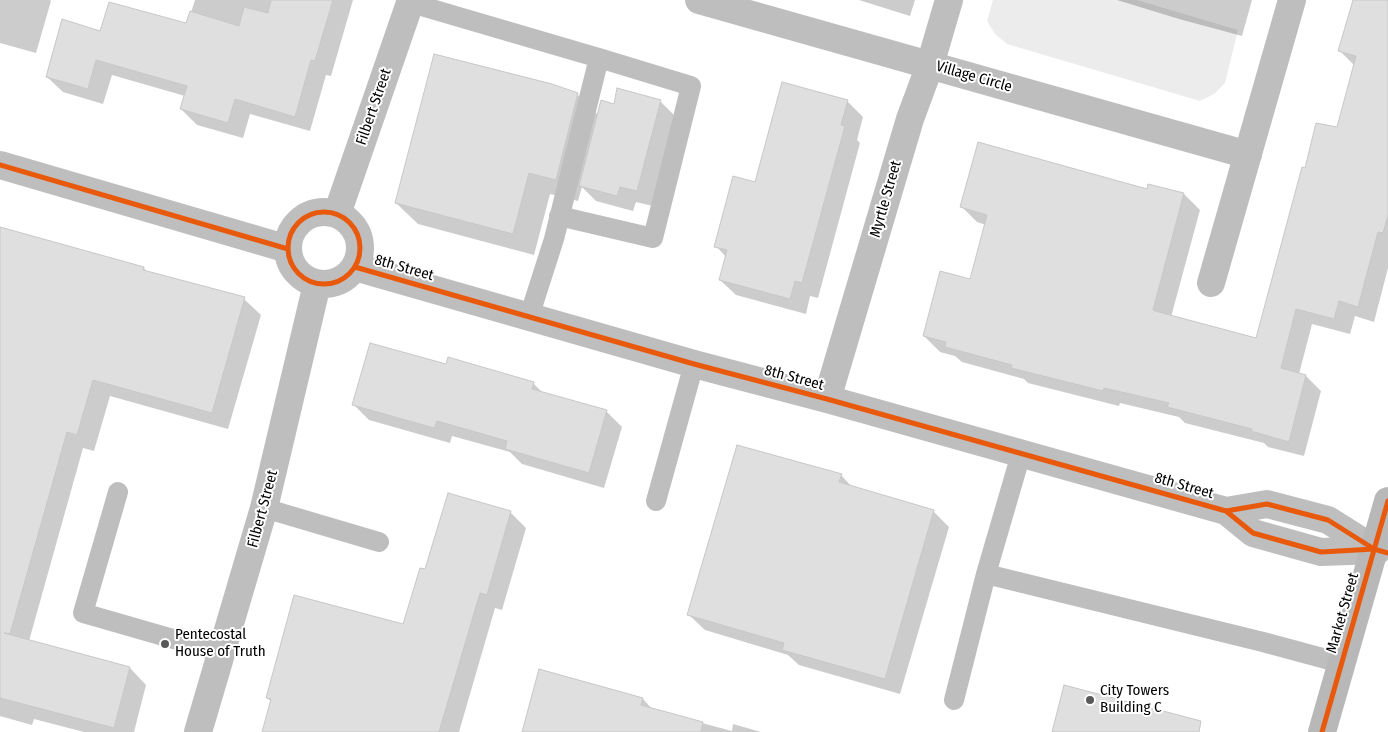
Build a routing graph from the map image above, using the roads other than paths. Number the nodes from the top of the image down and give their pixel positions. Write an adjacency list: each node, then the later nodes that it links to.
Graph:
1 (700, 0): 6 (street, Village Circle)
2 (949, 0): 6 (street, Myrtle Street)
3 (1292, 0): 7 (street)
4 (411, 1): 5 (lane); 9 (street, Filbert Street)
5 (599, 58): 10 (lane); 10 (lane)
6 (930, 65): 7 (street, Village Circle); 17 (street, Myrtle Street)
7 (1248, 155): 13 (street)
8 (0, 165): 11 (street)
9 (337, 214): 11 (street); 12 (street)
10 (559, 216): 15 (lane)
11 (288, 249): 14 (street)
12 (355, 267): 14 (street); 15 (street, 8th Street)
13 (1211, 283)
14 (317, 284): 22 (street, Filbert Street)
15 (528, 317): 16 (street, 8th Street)
16 (694, 364): 17 (street, 8th Street); 21 (lane)
17 (827, 399): 18 (street, 8th Street)
18 (1021, 454): 24 (street, 8th Street); 25 (lane)
19 (118, 492): 26 (lane)
20 (1388, 500): 24 (main road, Market Street)
21 (656, 501)
22 (264, 508): 23 (lane); 26 (street, Filbert Street)
23 (379, 542)
24 (1381, 551): 27 (main road, Market Street)
25 (986, 574): 27 (lane); 28 (lane)
26 (222, 653): 29 (street, Filbert Street)
27 (1341, 663): 30 (main road, Market Street)
28 (954, 700)
29 (198, 732)
30 (1322, 732)

